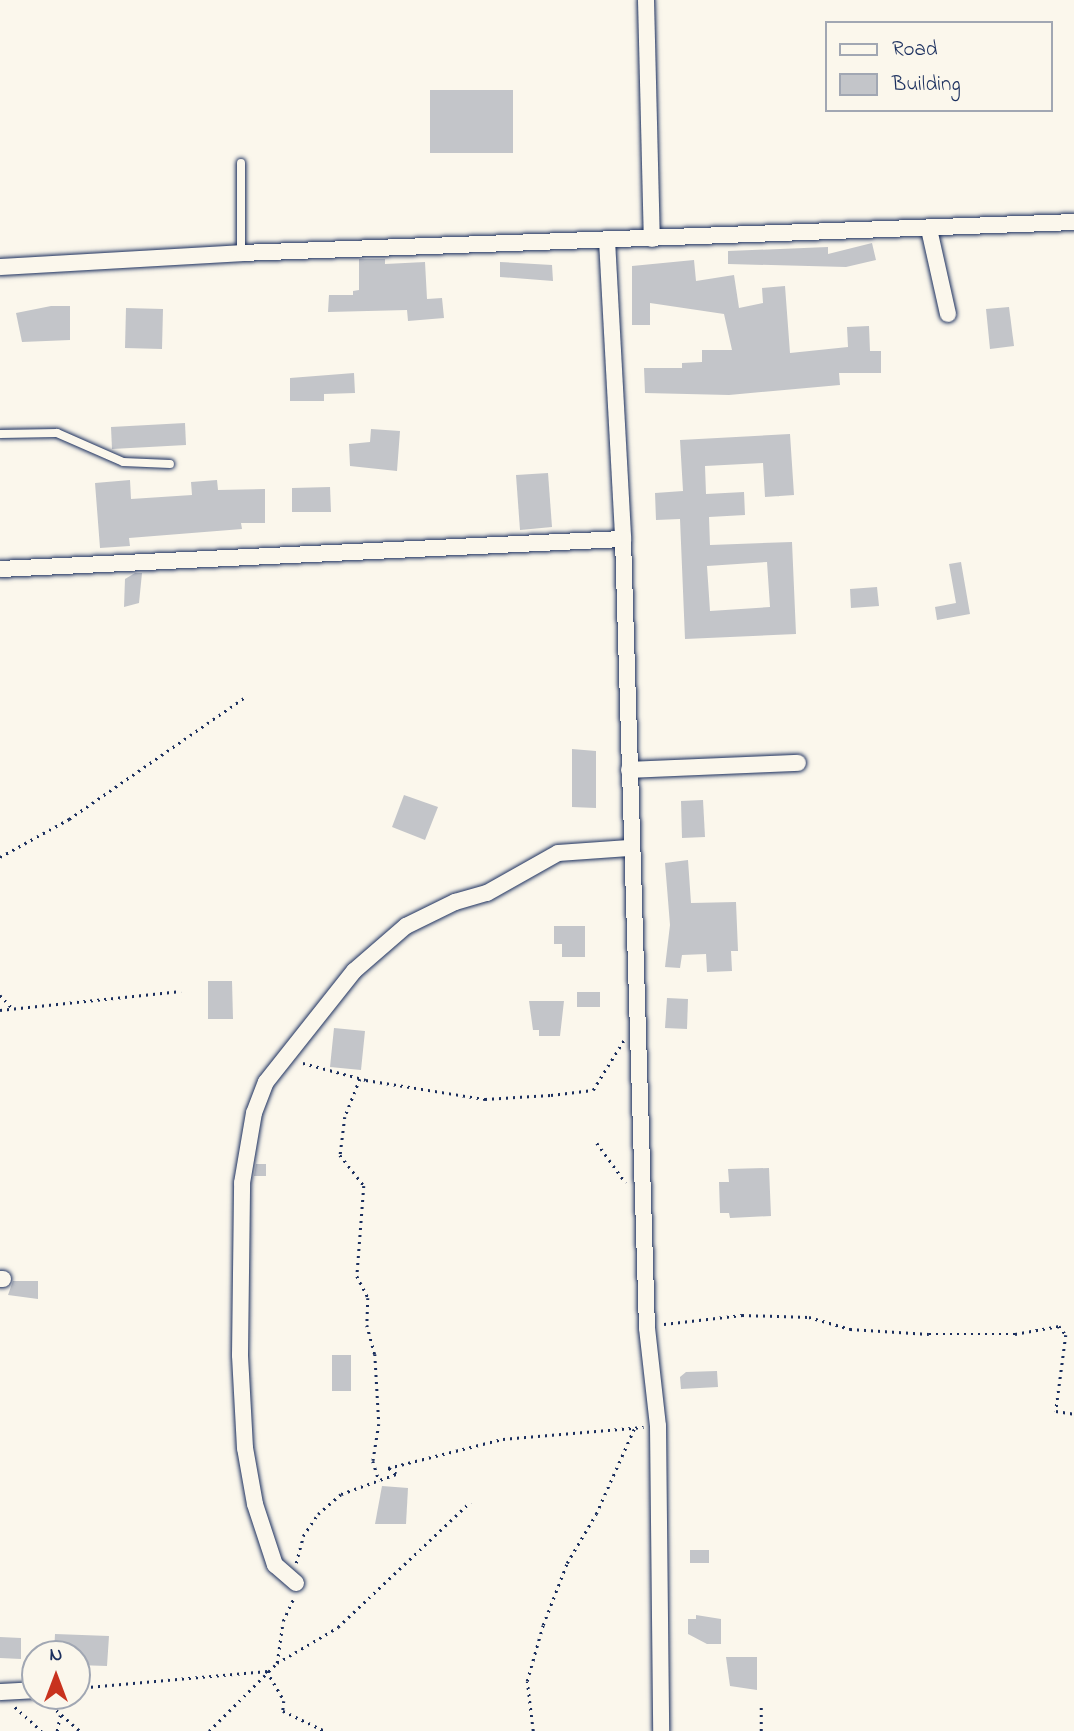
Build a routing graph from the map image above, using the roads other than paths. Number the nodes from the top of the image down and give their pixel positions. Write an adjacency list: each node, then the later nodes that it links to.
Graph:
1 (646, 0): 5 (street)
2 (241, 163): 7 (lane)
3 (1074, 222): 4 (street)
4 (929, 229): 5 (street); 9 (street)
5 (652, 239): 6 (street)
6 (607, 240): 7 (street); 12 (street)
7 (241, 253): 8 (street)
8 (0, 267)
9 (948, 314)
10 (0, 434): 11 (lane)
11 (170, 464)
12 (623, 539): 13 (street); 15 (street)
13 (0, 569)
14 (798, 763): 15 (street)
15 (629, 770): 16 (street)
16 (629, 848): 17 (street); 20 (street)
17 (296, 1583)
18 (21, 1691): 19 (street)
19 (0, 1692)
20 (661, 1731)

